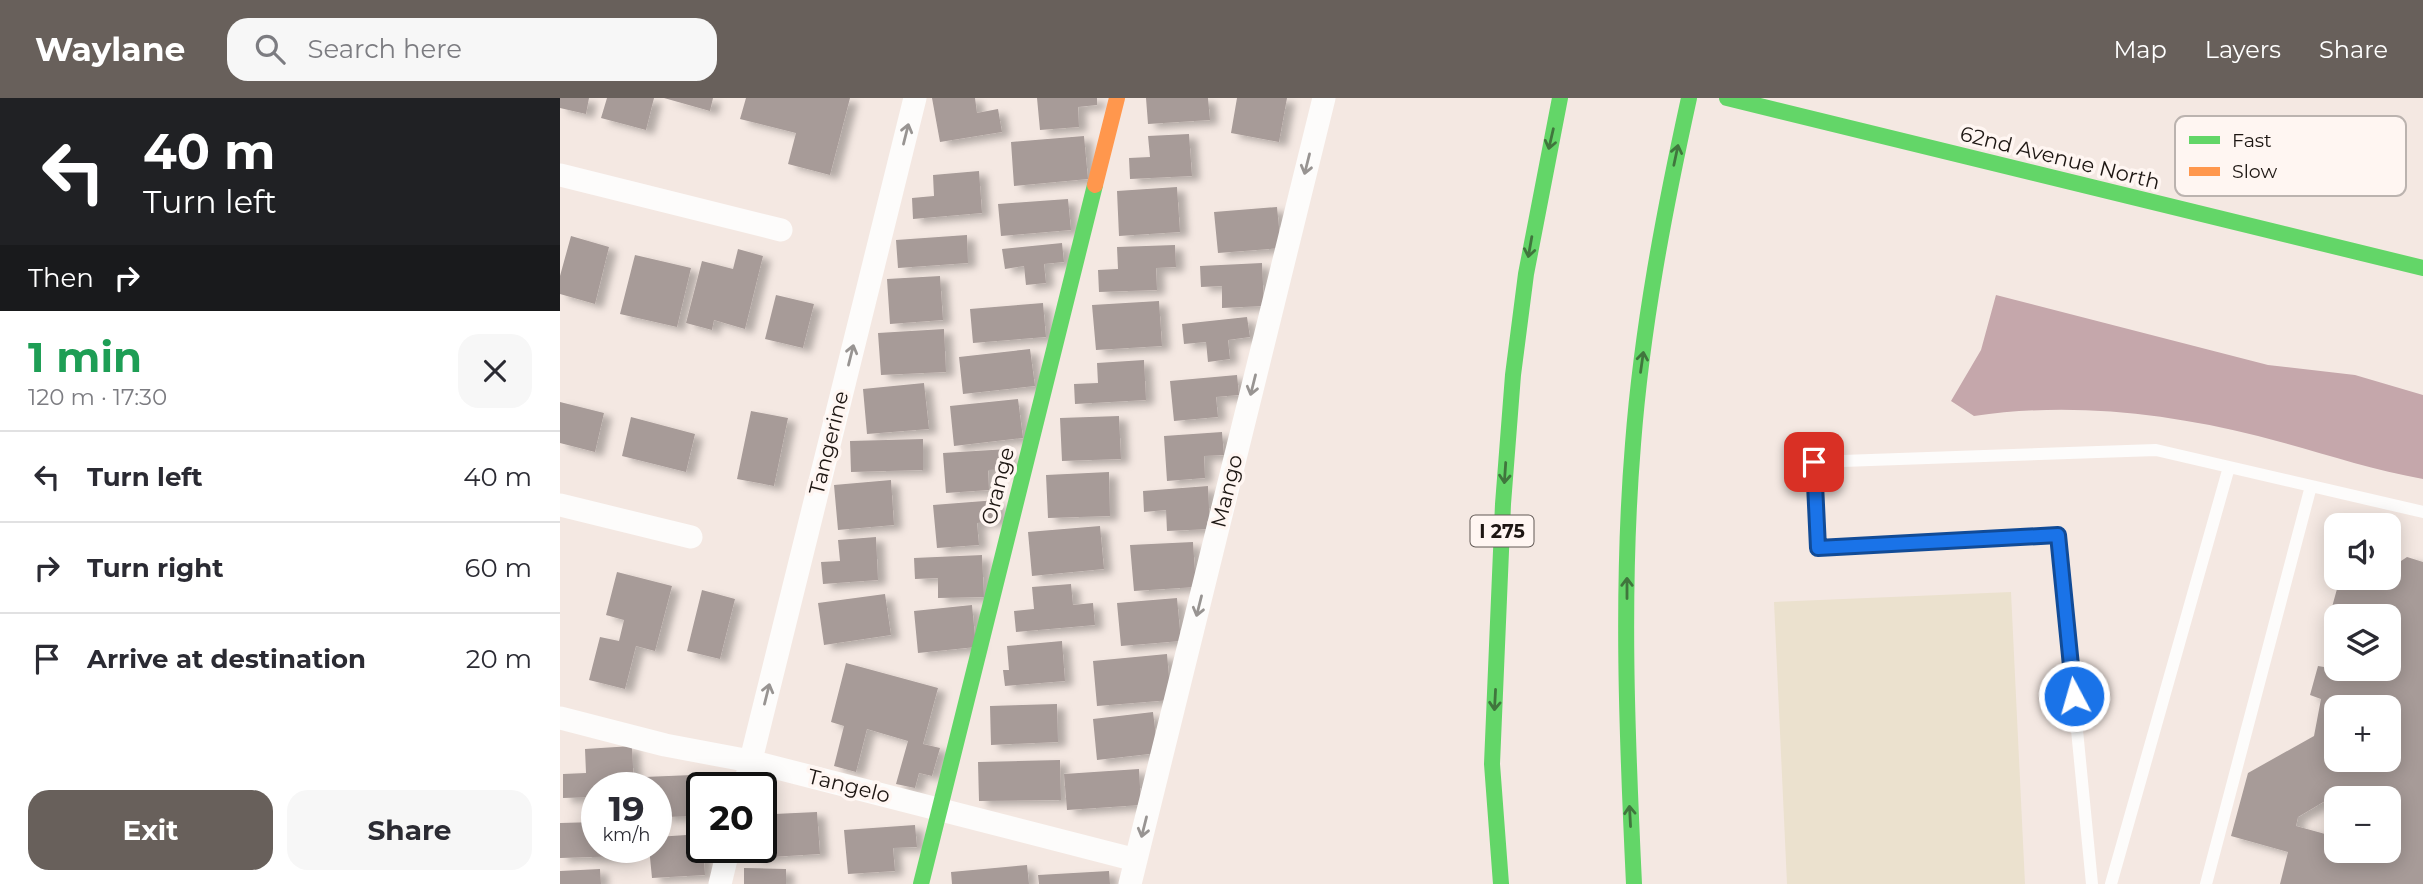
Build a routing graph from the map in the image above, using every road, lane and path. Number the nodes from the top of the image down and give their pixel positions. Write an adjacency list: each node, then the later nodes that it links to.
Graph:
1 (915, 98): 16 (street, Tangerine, one-way to 1)
2 (1117, 98): 18 (main road, Orange)
3 (1324, 98): 19 (street, Mango, one-way to 19)
4 (1560, 98): 24 (main road, I 275, one-way to 24)
5 (1689, 98): 25 (main road, one-way to 5)
6 (1727, 98): 9 (main road, 62nd Avenue North)
7 (560, 175): 8 (street)
8 (781, 230)
9 (2423, 268)
10 (2229, 467): 11 (lane); 26 (lane); 27 (lane)
11 (2311, 486): 13 (lane); 28 (lane)
12 (560, 505): 14 (street)
13 (2423, 512)
14 (691, 537)
15 (560, 718): 16 (street, Tangelo)
16 (750, 761): 17 (street, Tangerine); 18 (street, Tangelo)
17 (748, 772)
18 (938, 808): 19 (street, Tangelo); 22 (main road, Orange)
19 (1136, 860): 23 (street, Mango)
20 (725, 863): 21 (street)
21 (720, 884)
22 (921, 884)
23 (1130, 884)
24 (1501, 884)
25 (1634, 884)
26 (2092, 884)
27 (2111, 884)
28 (2206, 884)

